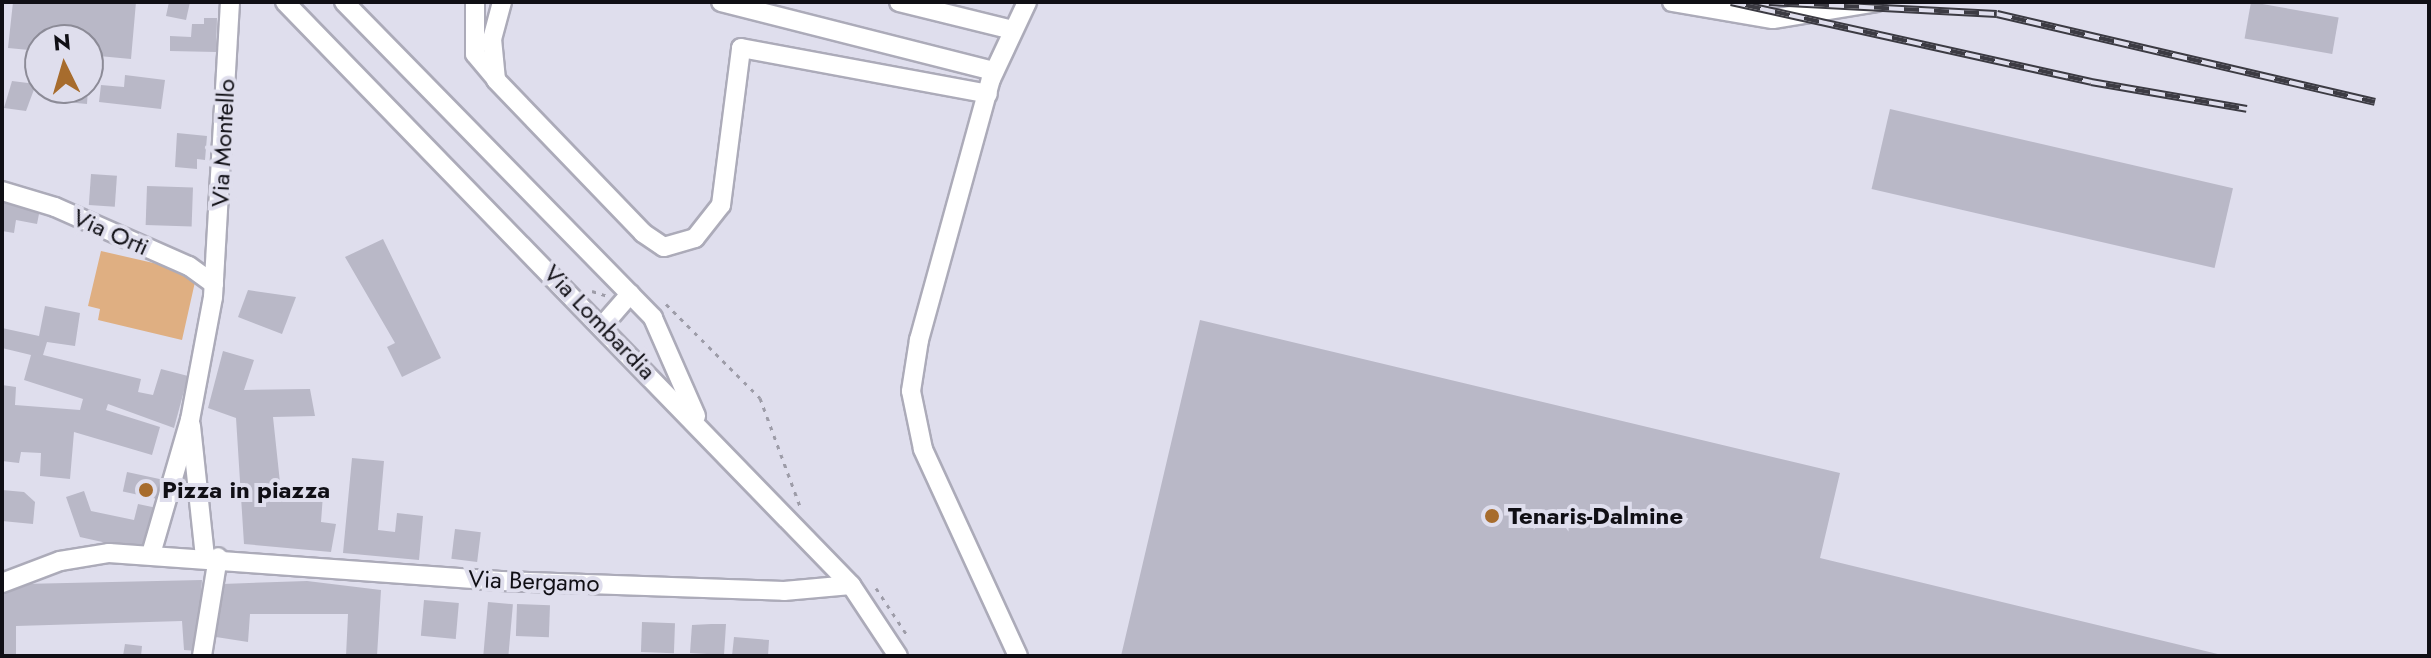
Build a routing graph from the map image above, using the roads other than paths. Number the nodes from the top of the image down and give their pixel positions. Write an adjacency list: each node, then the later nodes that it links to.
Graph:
1 (230, 2): 16 (street, Via Montello)
2 (285, 2): 18 (street, Via Lombardia)
3 (344, 2): 17 (street)
4 (475, 2): 13 (street)
5 (502, 2): 13 (street)
6 (721, 2): 12 (street)
7 (899, 2): 11 (street)
8 (1027, 2): 11 (street)
9 (1672, 2): 10 (street)
10 (1877, 2)
11 (1013, 30): 12 (street)
12 (994, 71): 14 (street)
13 (496, 80): 14 (street)
14 (988, 94): 29 (street)
15 (2, 191): 16 (street, Via Orti)
16 (214, 284): 19 (street, Via Montello)
17 (630, 294): 18 (street); 20 (street)
18 (604, 324): 20 (street, Via Lombardia)
19 (190, 420): 21 (street); 22 (street)
20 (698, 423): 26 (street, Via Lombardia)
21 (172, 481): 22 (street); 23 (street)
22 (199, 484): 24 (street)
23 (151, 554): 24 (street, Via Bergamo); 25 (street, Via Bergamo)
24 (212, 556): 26 (street, Via Bergamo); 27 (street)
25 (2, 583)
26 (851, 585): 28 (street, Via Lombardia)
27 (202, 656)
28 (898, 656)
29 (1018, 656)

